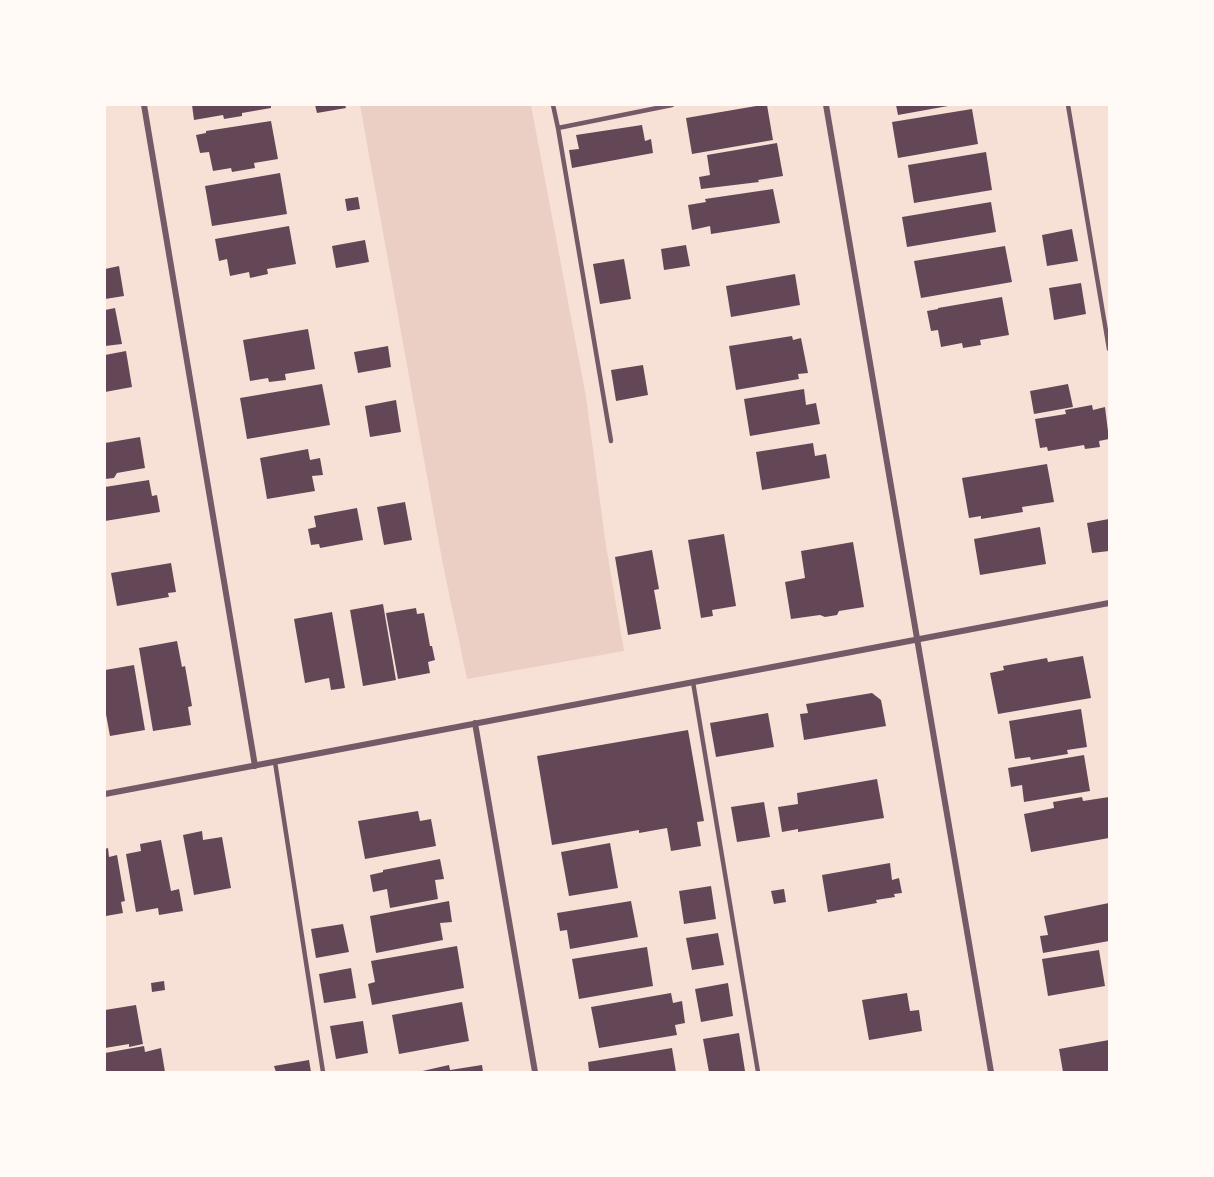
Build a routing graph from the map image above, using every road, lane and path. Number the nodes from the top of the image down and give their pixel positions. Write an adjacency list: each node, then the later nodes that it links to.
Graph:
1 (144, 105): 14 (street)
2 (553, 105): 6 (lane)
3 (672, 105): 6 (lane)
4 (826, 105): 10 (street)
5 (1068, 105): 7 (lane)
6 (558, 128): 8 (lane)
7 (1109, 349)
8 (611, 441)
9 (1109, 603): 10 (street)
10 (918, 640): 11 (street); 19 (street)
11 (693, 682): 12 (street); 18 (lane)
12 (475, 723): 13 (street); 17 (street)
13 (275, 762): 14 (street); 16 (lane)
14 (255, 766): 15 (street)
15 (105, 794)
16 (323, 1072)
17 (535, 1072)
18 (758, 1072)
19 (991, 1072)

